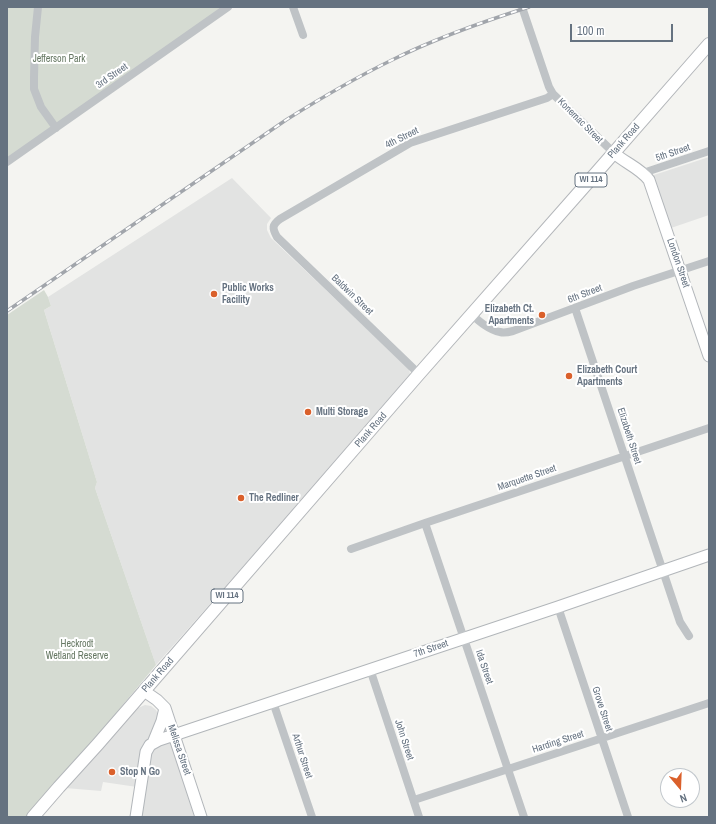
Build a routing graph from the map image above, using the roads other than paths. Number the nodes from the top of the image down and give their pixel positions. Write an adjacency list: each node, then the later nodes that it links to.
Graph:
1 (38, 7): 8 (street)
2 (228, 7): 8 (street, 3rd Street)
3 (293, 7): 5 (street)
4 (522, 7): 7 (street, Konemac Street)
5 (303, 35)
6 (709, 44): 10 (main road, Plank Road / WI 114)
7 (553, 94): 10 (street, Konemac Street); 13 (street, 4th Street)
8 (56, 128): 11 (street, 3rd Street)
9 (709, 151): 12 (street, 5th Street)
10 (614, 153): 12 (street, Konemac Street); 17 (main road, Plank Road / WI 114)
11 (7, 162)
12 (643, 173): 15 (street, London Street)
13 (273, 228): 19 (street, Baldwin Street)
14 (709, 261): 15 (street, 6th Street)
15 (680, 271): 16 (street, 6th Street); 18 (street, London Street)
16 (575, 308): 17 (street, 6th Street); 21 (street, Elizabeth Street)
17 (471, 314): 19 (main road, Plank Road / WI 114)
18 (708, 351)
19 (419, 374): 30 (main road, Plank Road / WI 114)
20 (709, 428): 21 (street, Marquette Street)
21 (625, 456): 22 (street, Marquette Street); 25 (street, Elizabeth Street)
22 (424, 523): 23 (street, Marquette Street); 28 (street, Ida Street)
23 (351, 549)
24 (709, 555): 25 (street, 7th Street)
25 (662, 571): 26 (street, 7th Street); 27 (street, Elizabeth Street)
26 (558, 607): 28 (street, 7th Street); 35 (street, Grove Street)
27 (689, 636)
28 (464, 638): 29 (street, 7th Street); 37 (street, Ida Street)
29 (370, 669): 31 (street, 7th Street); 38 (street, John Street)
30 (144, 691): 33 (street); 39 (main road, Plank Road / WI 114)
31 (273, 702): 34 (street, 7th Street); 42 (street, Arthur Street)
32 (708, 706): 35 (street, Harding Street)
33 (165, 708): 34 (street, Melissa Street); 36 (street)
34 (174, 735): 36 (street, 7th Street); 41 (street, Melissa Street)
35 (601, 739): 37 (street, Harding Street); 45 (street, Grove Street)
36 (153, 743): 40 (street)
37 (508, 769): 38 (street, Harding Street); 44 (street, Ida Street)
38 (414, 800): 43 (street, John Street)
39 (33, 817)
40 (136, 817)
41 (201, 817)
42 (312, 817)
43 (419, 817)
44 (524, 817)
45 (628, 817)

